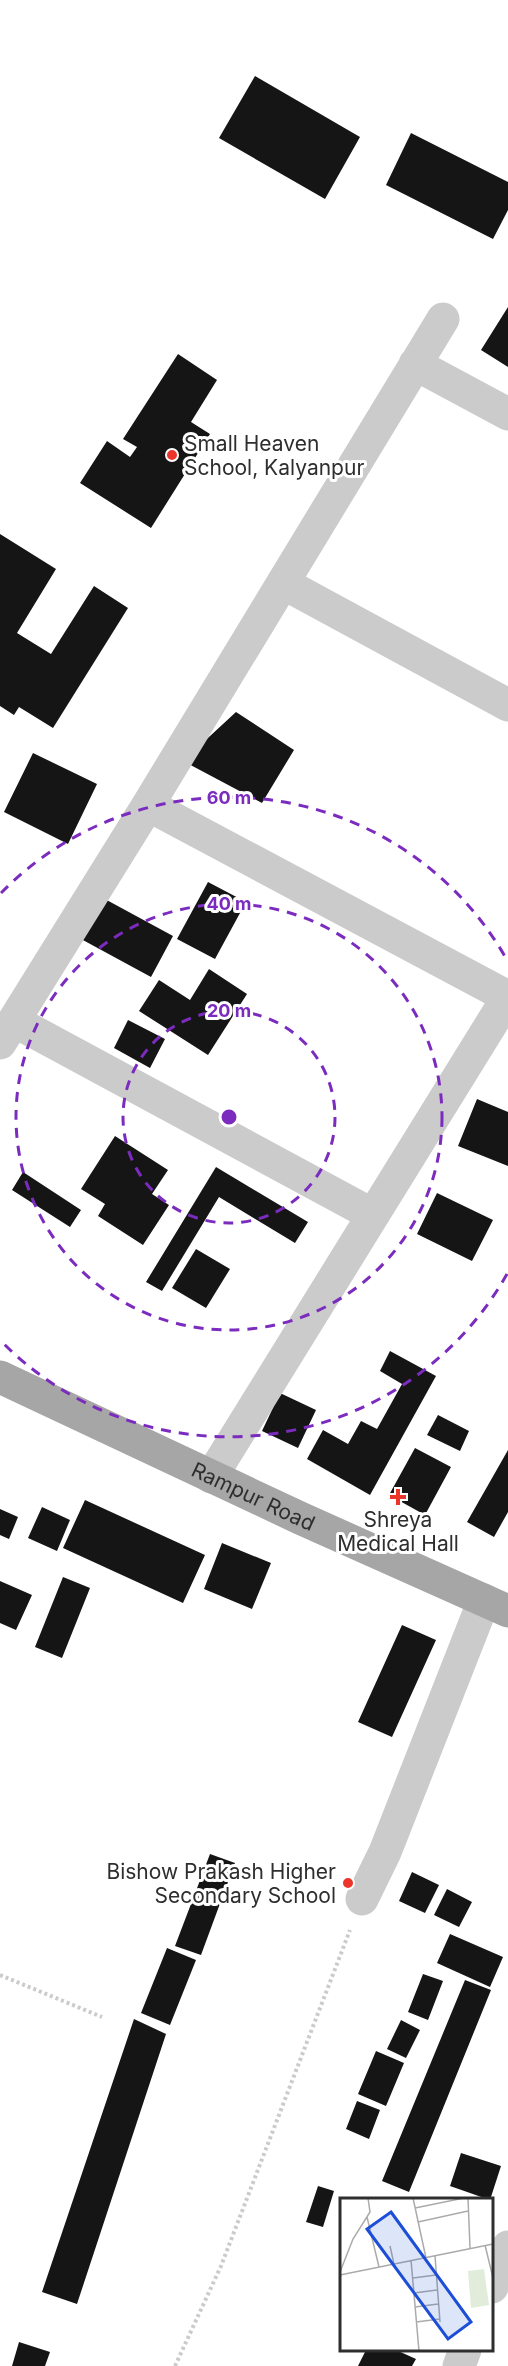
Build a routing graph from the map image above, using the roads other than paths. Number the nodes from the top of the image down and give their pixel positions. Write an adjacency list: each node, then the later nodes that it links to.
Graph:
1 (443, 319): 2 (street)
2 (415, 364): 3 (street); 4 (street)
3 (508, 414)
4 (283, 583): 5 (street); 6 (street)
5 (508, 705)
6 (148, 805): 7 (street); 8 (street)
7 (508, 997): 9 (street)
8 (7, 1032): 9 (street)
9 (373, 1215): 11 (street)
10 (0, 1377): 11 (main road, Rampur Road)
11 (211, 1477): 12 (main road, Rampur Road)
12 (496, 1606): 13 (street)
13 (362, 1899)
14 (508, 2247): 15 (street)
15 (493, 2284)
16 (464, 2351): 17 (street)
17 (459, 2366)

